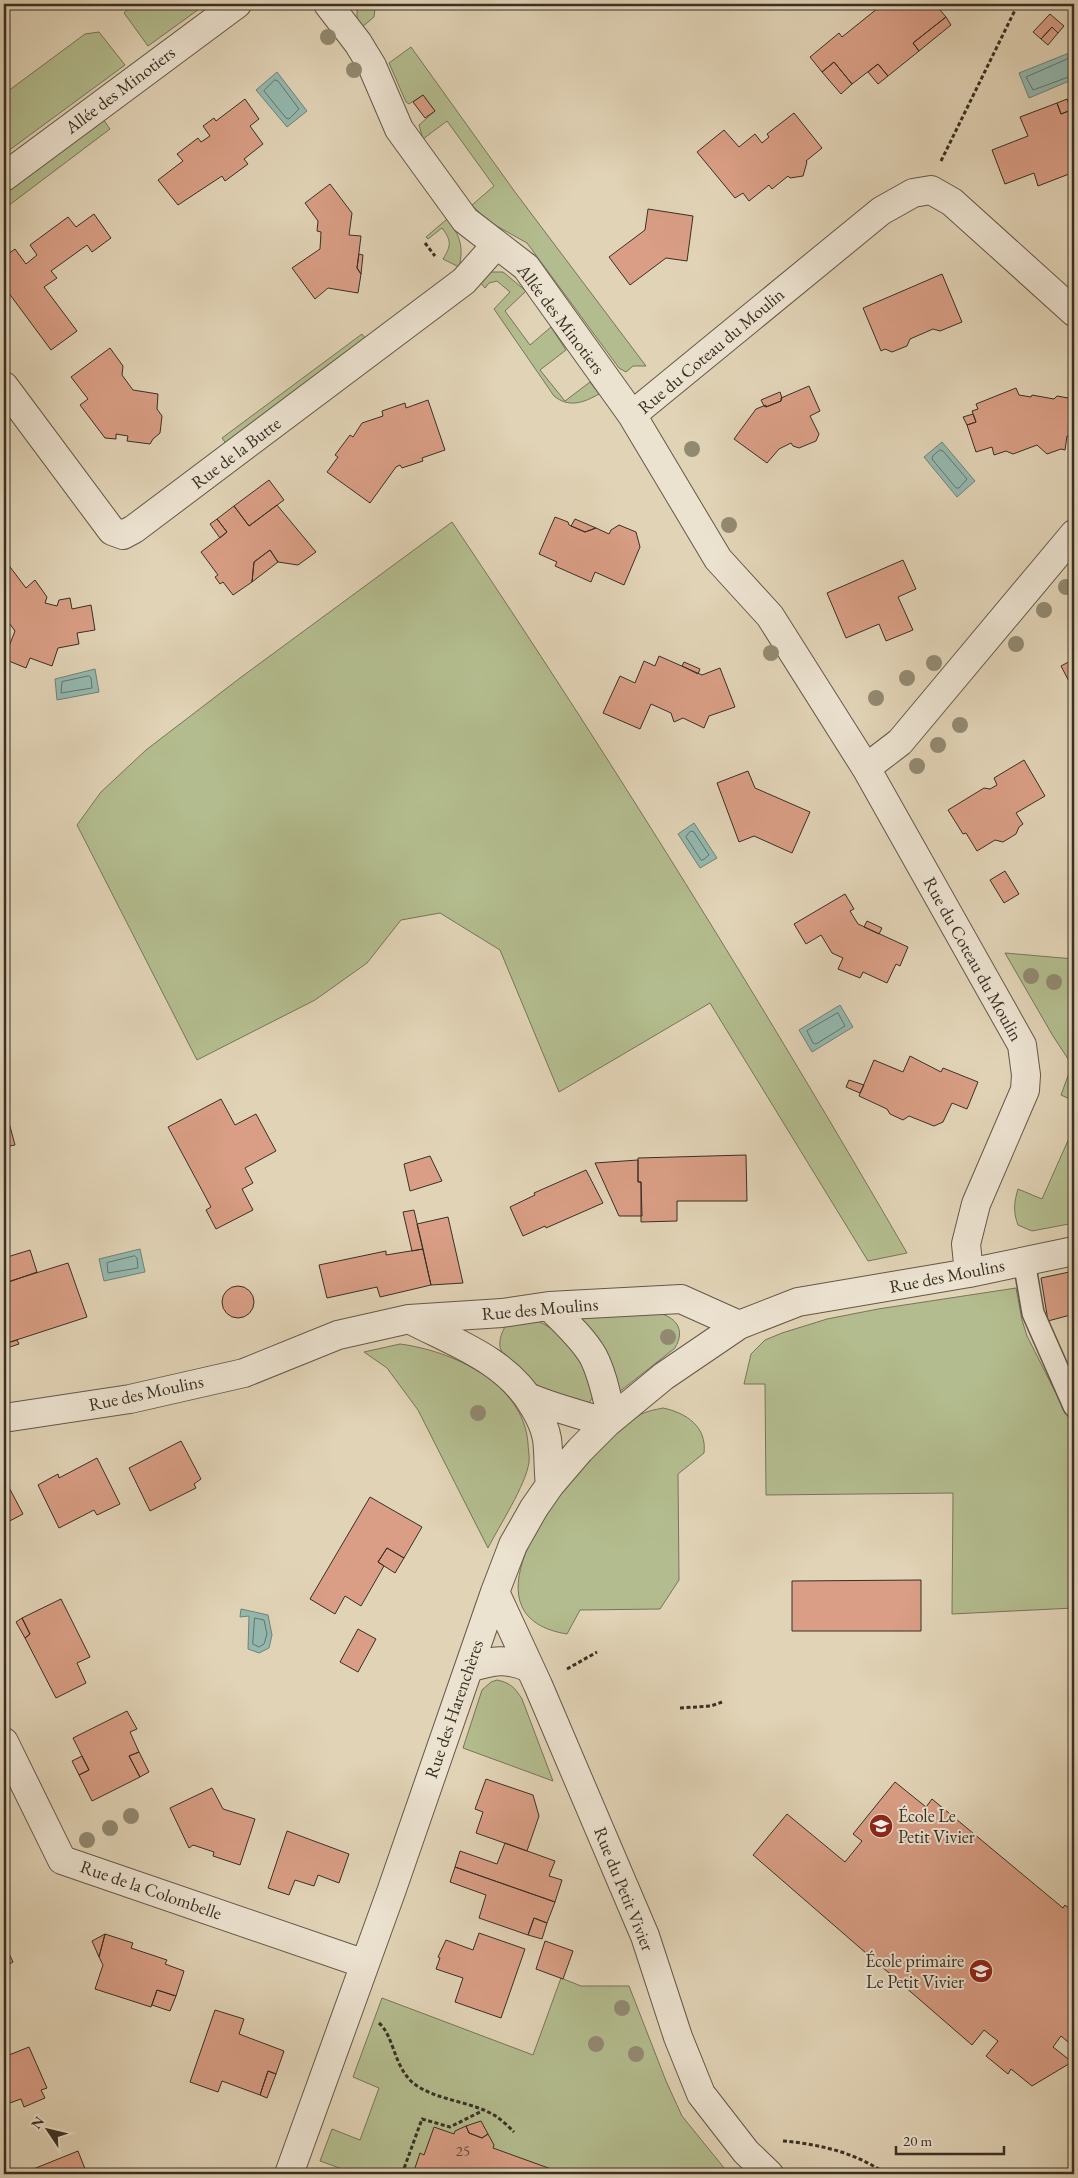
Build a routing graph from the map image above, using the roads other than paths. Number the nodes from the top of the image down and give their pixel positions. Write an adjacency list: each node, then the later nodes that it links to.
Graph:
1 (237, 4): 3 (street, Allée des Minotiers)
2 (333, 5): 4 (street, Allée des Minotiers)
3 (4, 177)
4 (496, 245): 6 (street, Rue de la Butte); 7 (street, Allée des Minotiers)
5 (1074, 312): 7 (street, Rue du Coteau du Moulin)
6 (4, 386)
7 (632, 414): 9 (street, Rue du Coteau du Moulin)
8 (1074, 534): 9 (street)
9 (866, 768): 12 (street, Rue du Coteau du Moulin)
10 (1074, 1251): 11 (street, Rue des Moulins)
11 (1024, 1261): 12 (street, Rue des Moulins); 19 (lane)
12 (969, 1273): 16 (street, Rue des Moulins)
13 (549, 1306): 14 (street, Rue des Moulins); 16 (street, Rue des Moulins); 21 (street)
14 (502, 1314): 15 (street, Rue des Moulins); 17 (street)
15 (409, 1319): 17 (street); 20 (street, Rue des Moulins)
16 (739, 1325): 21 (street, Rue des Harenchères)
17 (491, 1362): 18 (street)
18 (528, 1396): 21 (street); 22 (street)
19 (1074, 1406)
20 (4, 1418)
21 (609, 1421): 22 (street, Rue des Harenchères)
22 (550, 1484): 23 (street, Rue des Harenchères)
23 (495, 1592): 24 (street, Rue des Harenchères); 25 (street, Rue du Petit Vivier)
24 (469, 1668): 25 (street); 27 (street, Rue des Harenchères)
25 (530, 1668): 29 (street, Rue du Petit Vivier)
26 (4, 1742): 27 (street, Rue de la Colombelle)
27 (365, 1964): 28 (street, Rue des Harenchères)
28 (289, 2174)
29 (769, 2174)

